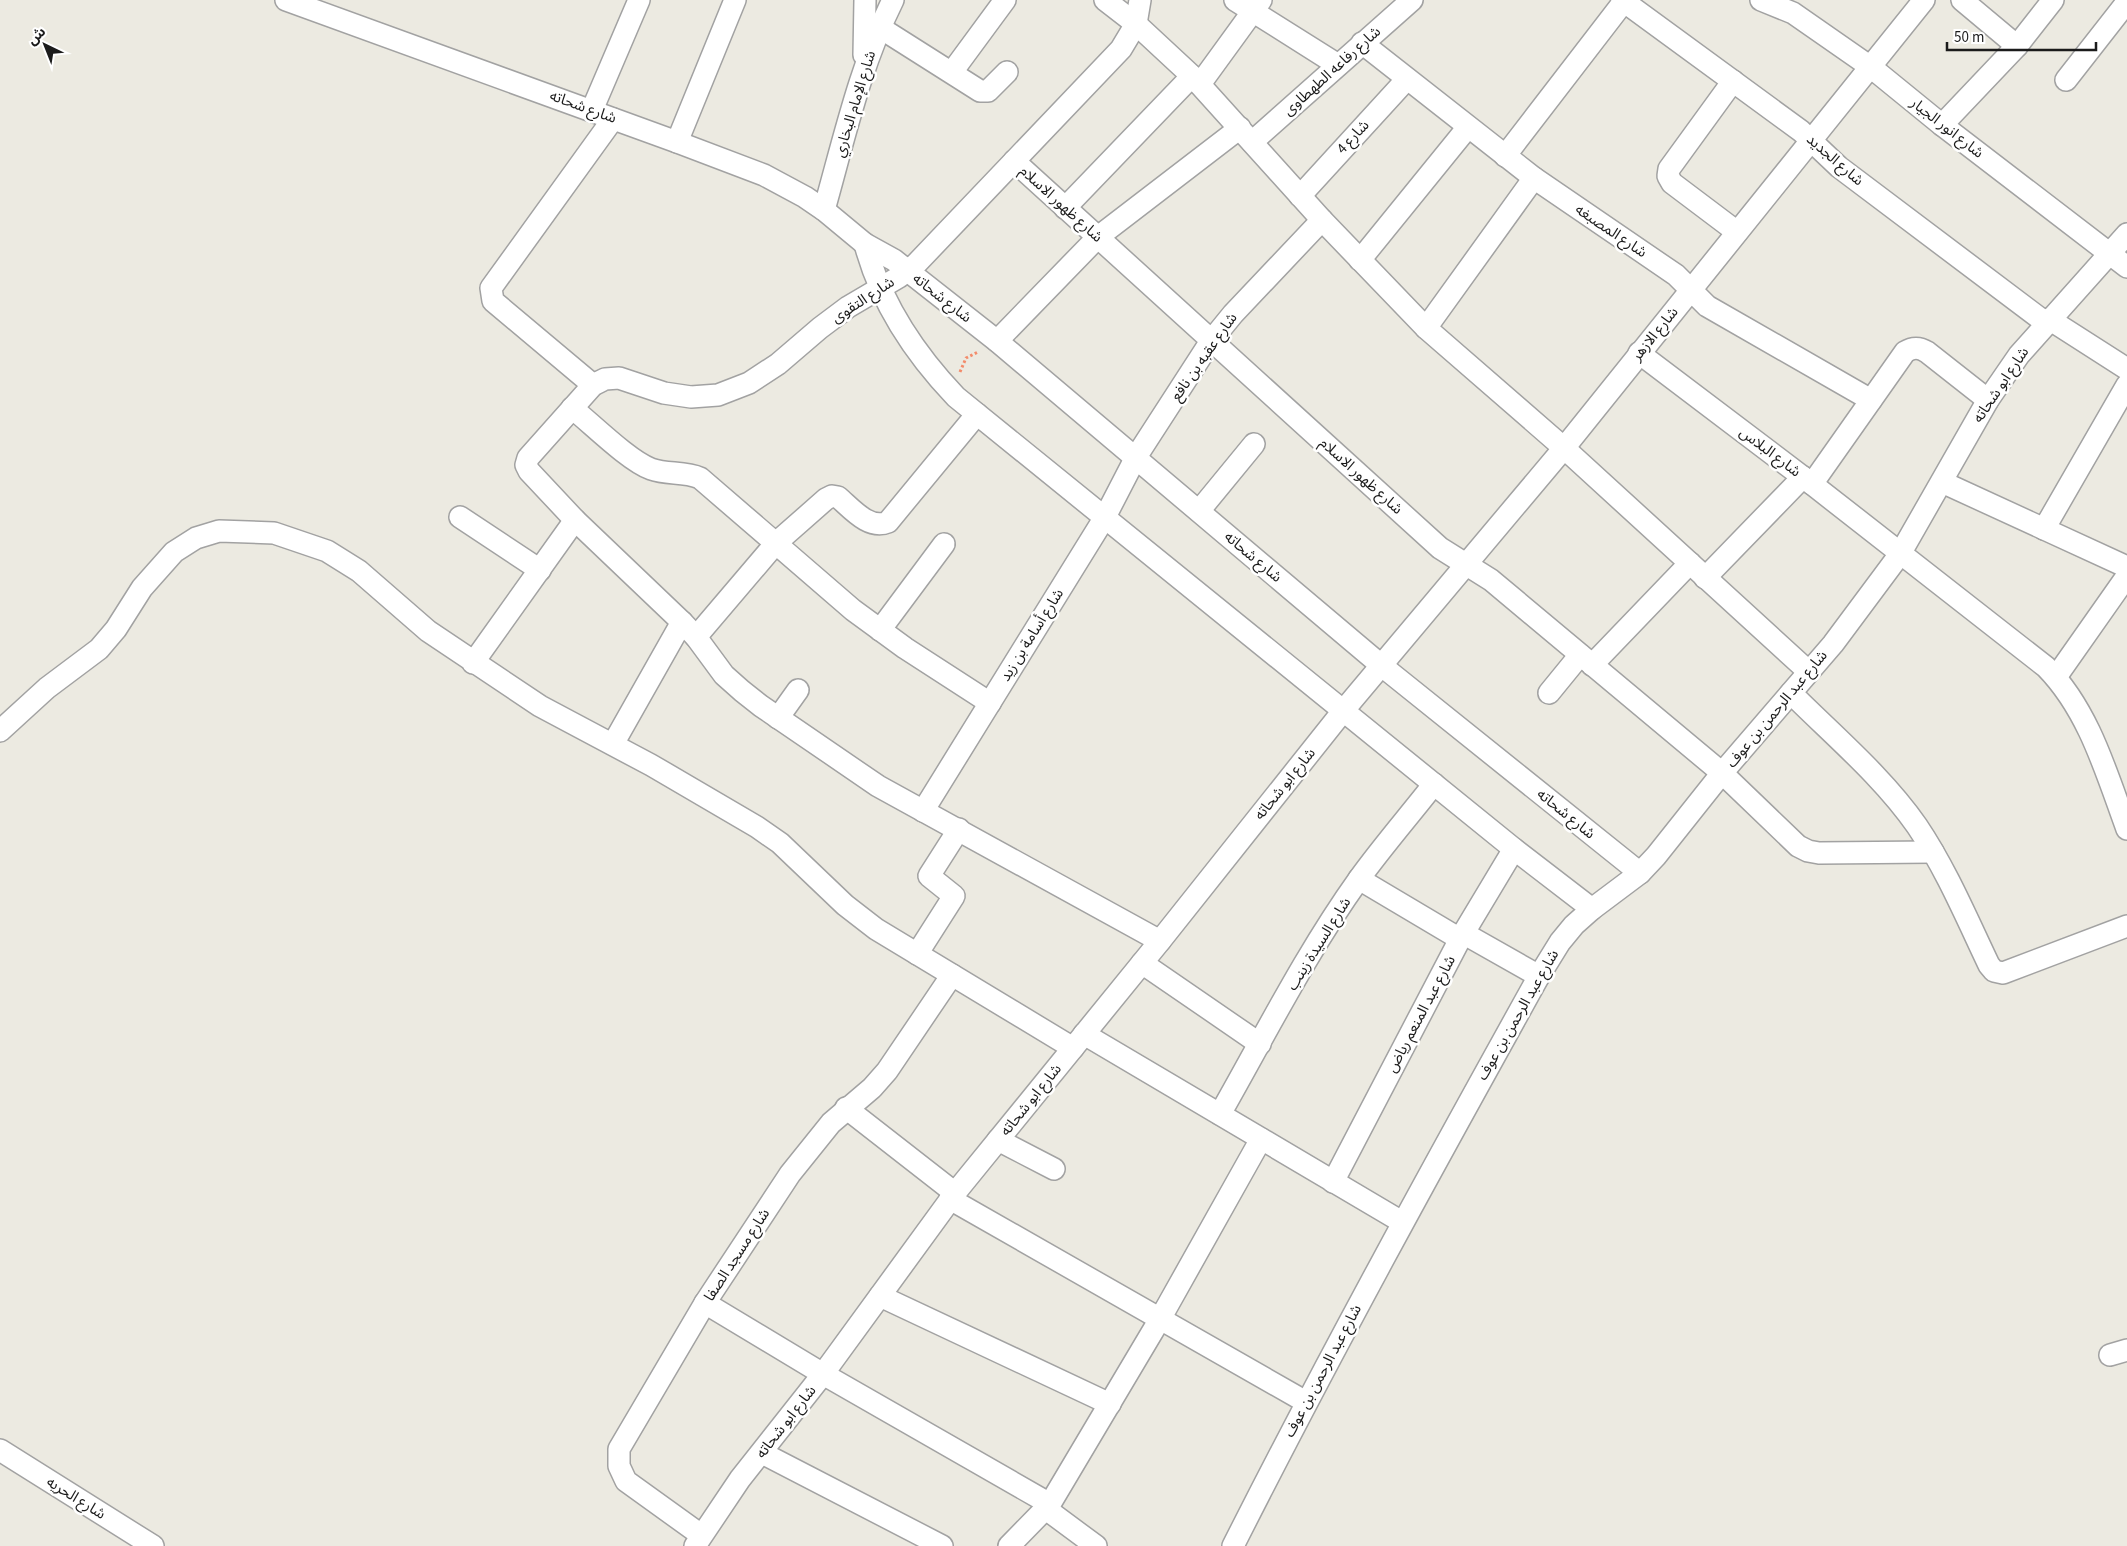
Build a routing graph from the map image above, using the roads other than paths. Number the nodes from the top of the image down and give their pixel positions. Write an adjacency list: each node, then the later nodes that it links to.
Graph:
1 (286, 0): 30 (street, شارع شحاته)
2 (639, 0): 30 (street)
3 (735, 0): 36 (street)
4 (866, 0): 22 (street)
5 (892, 0): 18 (street, شارع الإمام البخاري)
6 (1004, 0): 24 (street)
7 (1105, 0): 17 (street)
8 (1140, 0): 17 (street, شارع التقوى)
9 (1412, 0): 19 (street, شارع رفاعه الطهطاوى)
10 (1762, 0): 23 (street, شارع انور الجيار)
11 (1924, 0): 23 (street, شارع الازهر)
12 (1962, 0): 20 (street)
13 (2054, 0): 20 (street)
14 (1624, 1): 29 (street, شارع الجديد); 37 (street)
15 (2127, 2): 28 (street)
16 (1249, 4): 21 (street); 27 (street)
17 (1136, 24): 27 (street); 38 (street, شارع التقوى)
18 (879, 27): 22 (street, شارع الإمام البخاري); 24 (street)
19 (1362, 43): 21 (street, شارع رفاعه الطهطاوى); 26 (street, شارع المصبغه)
20 (2017, 46): 32 (street)
21 (1338, 65): 34 (street, شارع رفاعه الطهطاوى)
22 (864, 68): 42 (street, شارع الإمام البخاري)
23 (1872, 68): 32 (street, شارع انور الجيار); 35 (street, شارع الازهر)
24 (952, 72): 25 (street)
25 (1007, 72)
26 (1407, 79): 33 (street, شارع المصبغه); 40 (street, شارع 4)
27 (1196, 80): 34 (street); 41 (street)
28 (2066, 80)
29 (1733, 81): 35 (street, شارع الجديد); 44 (street)
30 (592, 110): 31 (street, شارع شحاته)
31 (613, 118): 36 (street, شارع شحاته); 60 (street)
32 (1942, 125): 48 (street, شارع انور الجيار)
33 (1468, 127): 37 (street, شارع المصبغه); 49 (street)
34 (1246, 135): 40 (street); 46 (street, شارع رفاعه الطهطاوى)
35 (1812, 141): 44 (street, شارع الازهر); 54 (street, شارع الجديد)
36 (677, 142): 42 (street, شارع شحاته)
37 (1505, 156): 39 (street, شارع المصبغه)
38 (1014, 161): 41 (street, شارع ظهور الاسلام); 51 (street, شارع التقوى)
39 (1534, 178): 53 (street, شارع المصبغه); 55 (street)
40 (1300, 196): 43 (street)
41 (1065, 208): 46 (street, شارع ظهور الاسلام)
42 (824, 210): 47 (street, شارع شحاته)
43 (1322, 220): 49 (street); 57 (street, شارع عقبه بن نافع)
44 (1737, 232): 53 (street, شارع الازهر)
45 (2127, 234): 48 (street, شارع ابو شحاته)
46 (1098, 237): 56 (street, شارع رفاعه الطهطاوى); 57 (street, شارع ظهور الاسلام)
47 (865, 244): 51 (street, شارع شحاته); 52 (street)
48 (2109, 254): 50 (street, شارع انور الجيار); 54 (street, شارع ابو شحاته)
49 (1360, 260): 55 (street)
50 (2127, 267)
51 (908, 271): 52 (street, شارع التقوى); 56 (street, شارع شحاته)
52 (880, 287): 60 (street, شارع التقوى); 65 (street)
53 (1691, 288): 58 (street, شارع الازهر); 62 (street, شارع المصبغه)
54 (2048, 321): 59 (street, شارع الجديد); 63 (street, شارع ابو شحاته)
55 (1426, 328): 67 (street)
56 (997, 341): 68 (street, شارع شحاته)
57 (1211, 341): 68 (street, شارع عقبه بن نافع); 79 (street, شارع ظهور الاسلام)
58 (1639, 353): 67 (street, شارع الازهر); 69 (street, شارع البلاس)
59 (2127, 369)
60 (593, 385): 64 (street)
61 (2127, 385): 75 (street)
62 (1872, 400): 63 (street); 69 (street)
63 (1988, 400): 70 (street, شارع ابو شحاته)
64 (572, 408): 74 (street); 76 (street)
65 (977, 414): 72 (street); 76 (street)
66 (1254, 444): 71 (street)
67 (1564, 448): 79 (street, شارع الازهر); 82 (street)
68 (1136, 457): 71 (street, شارع شحاته); 72 (street, شارع أسامة بن زيد)
69 (1807, 480): 78 (street, شارع البلاس); 82 (street)
70 (1942, 482): 75 (street); 78 (street, شارع ابو شحاته)
71 (1200, 511): 88 (street, شارع شحاته)
72 (1105, 516): 94 (street, شارع أسامة بن زيد); 95 (street)
73 (460, 517): 81 (street)
74 (574, 520): 81 (street); 84 (street)
75 (2044, 529): 80 (street)
76 (776, 543): 84 (street); 85 (street)
77 (944, 544): 85 (street)
78 (1900, 554): 89 (street, شارع عبد الرحمن بن عوف); 90 (street, شارع البلاس)
79 (1467, 565): 86 (street, شارع ظهور الاسلام); 88 (street, شارع الازهر)
80 (2127, 566)
81 (540, 570): 87 (street)
82 (1698, 570): 86 (street); 89 (street)
83 (2127, 576): 90 (street)
84 (689, 629): 96 (street); 98 (street)
85 (880, 630): 94 (street)
86 (1586, 660): 92 (street); 99 (street, شارع ظهور الاسلام)
87 (473, 663): 97 (street); 98 (street)
88 (1382, 666): 95 (street, شارع ابو شحاته); 106 (street, شارع شحاته)
89 (1809, 672): 93 (street, شارع عبد الرحمن بن عوف)
90 (2056, 677): 103 (street, شارع البلاس)
91 (798, 690): 96 (street)
92 (1549, 692)
93 (1791, 693): 99 (street, شارع عبد الرحمن بن عوف); 105 (street)
94 (990, 703): 101 (street, شارع أسامة بن زيد)
95 (1343, 711): 100 (street); 111 (street, شارع ابو شحاته)
96 (778, 718): 101 (street)
97 (0, 731)
98 (613, 744): 112 (street)
99 (1722, 773): 105 (street, شارع ظهور الاسلام); 106 (street, شارع عبد الرحمن بن عوف)
100 (1434, 784): 104 (street); 107 (street, شارع السيدة زينب)
101 (923, 811): 102 (street)
102 (959, 829): 111 (street); 112 (street)
103 (2127, 829)
104 (1514, 849): 108 (street); 110 (street, شارع عبد المنعم رياض)
105 (1933, 852): 109 (street)
106 (1640, 873): 108 (street, شارع عبد الرحمن بن عوف)
107 (1359, 880): 110 (street); 117 (street, شارع السيدة زينب)
108 (1592, 909): 115 (street, شارع عبد الرحمن بن عوف)
109 (2127, 926)
110 (1462, 936): 115 (street); 123 (street, شارع عبد المنعم رياض)
111 (1160, 941): 113 (street, شارع ابو شحاته)
112 (917, 954): 114 (street)
113 (1142, 963): 116 (street, شارع ابو شحاته); 117 (street)
114 (952, 974): 116 (street); 118 (street, شارع مسجد الصفا)
115 (1539, 976): 125 (street, شارع عبد الرحمن بن عوف)
116 (1078, 1041): 119 (street); 121 (street, شارع ابو شحاته)
117 (1260, 1044): 119 (street, شارع السيدة زينب)
118 (846, 1108): 124 (street); 127 (street, شارع مسجد الصفا)
119 (1220, 1114): 120 (street)
120 (1261, 1139): 123 (street); 128 (street)
121 (998, 1140): 122 (street); 124 (street, شارع ابو شحاته)
122 (1054, 1169)
123 (1334, 1182): 125 (street)
124 (952, 1196): 126 (street, شارع ابو شحاته); 128 (street)
125 (1402, 1222): 130 (street, شارع عبد الرحمن بن عوف)
126 (880, 1296): 129 (street, شارع ابو شحاته); 131 (street)
127 (705, 1304): 129 (street); 135 (street, شارع مسجد الصفا)
128 (1160, 1319): 130 (street); 131 (street)
129 (823, 1374): 133 (street, شارع ابو شحاته); 134 (street)
130 (1306, 1402): 140 (street, شارع عبد الرحمن بن عوف)
131 (1110, 1404): 134 (street)
132 (0, 1450): 136 (street, شارع الحريه)
133 (762, 1453): 135 (street, شارع ابو شحاته); 137 (street)
134 (1048, 1506): 138 (street); 139 (street)
135 (698, 1541)
136 (153, 1546)
137 (942, 1546)
138 (1009, 1546)
139 (1096, 1546)
140 (1233, 1546)

